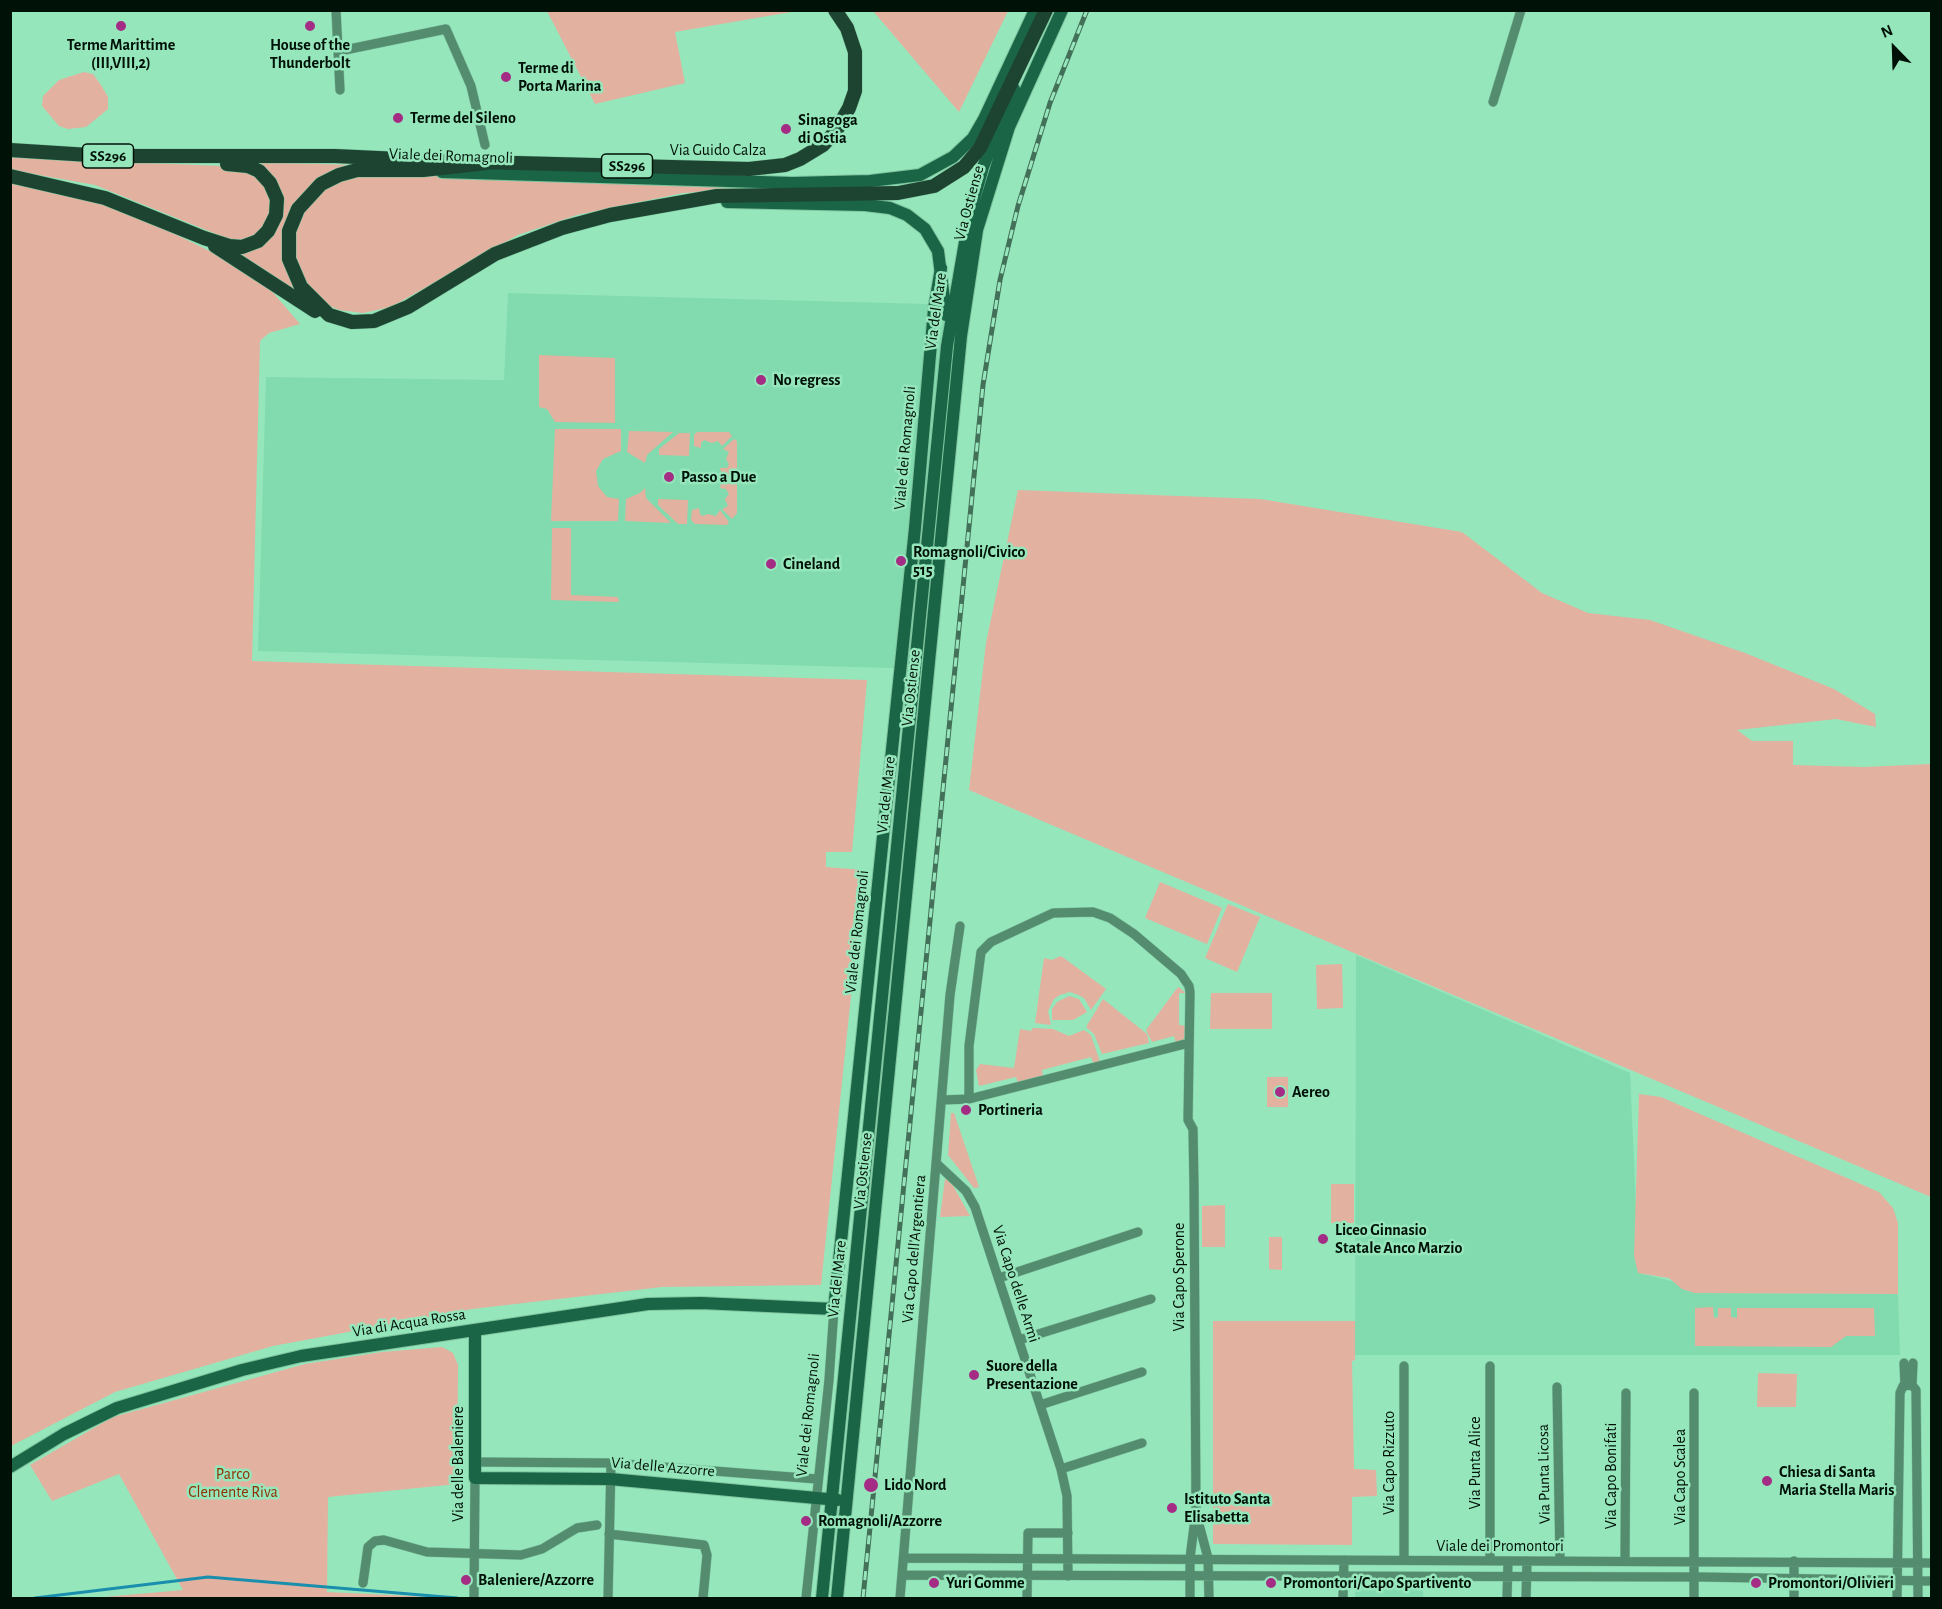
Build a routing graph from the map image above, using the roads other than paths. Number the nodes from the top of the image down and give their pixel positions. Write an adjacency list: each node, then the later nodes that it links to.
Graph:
1 (336, 10): 7 (street)
2 (835, 10): 14 (main road, Via Guido Calza / SS296)
3 (1035, 10): 15 (street, Viale dei Romagnoli)
4 (1047, 10): 8 (main road, Via del Mare)
5 (1062, 10): 54 (street, Via Ostiense)
6 (1521, 10): 10 (street)
7 (340, 51): 9 (street); 11 (street)
8 (1017, 76): 17 (main road, Viale dei Romagnoli); 21 (street, Via del Mare)
9 (340, 90)
10 (1493, 102)
11 (485, 145)
12 (10, 150): 13 (main road, SS296)
13 (206, 156): 14 (main road, Via Guido Calza / SS296); 18 (main road, SS296)
14 (487, 163): 15 (main road)
15 (423, 170): 20 (main road, Viale dei Romagnoli)
16 (10, 176): 18 (main road, SS296)
17 (692, 201): 19 (street, Viale dei Romagnoli); 20 (main road, Viale dei Romagnoli)
18 (204, 238): 20 (main road, SS296)
19 (941, 268): 21 (street, Viale dei Romagnoli); 30 (street, Viale dei Romagnoli)
20 (329, 315)
21 (947, 346): 53 (street, Via del Mare)
22 (960, 926): 25 (street, Via Capo dell'Argentiera)
23 (1189, 1043): 24 (street); 24 (street, Via Capo Sperone); 55 (street, Via Capo Sperone)
24 (969, 1099): 25 (street)
25 (942, 1100): 26 (street, Via Capo dell'Argentiera)
26 (936, 1162): 28 (street, Via Capo delle Armi); 60 (street, Via Capo dell'Argentiera)
27 (1138, 1232): 28 (street)
28 (999, 1278): 32 (street, Via Capo delle Armi)
29 (1151, 1299): 32 (street)
30 (834, 1309): 31 (street, Via di Acqua Rossa); 50 (street, Viale dei Romagnoli)
31 (475, 1330): 43 (street, Via delle Baleniere); 45 (street, Via di Acqua Rossa)
32 (1019, 1340): 41 (street, Via Capo delle Armi)
33 (1908, 1363): 37 (street)
34 (1404, 1366): 66 (street, Via Capo Rizzuto)
35 (1490, 1366): 69 (street, Via Punta Alice)
36 (1142, 1372): 41 (street)
37 (1908, 1385): 74 (street); 75 (street)
38 (1557, 1387): 71 (street, Via Punta Licosa)
39 (1626, 1393): 67 (street, Via Capo Bonifati)
40 (1694, 1393): 68 (street, Via Capo Scalea)
41 (1040, 1405): 46 (street, Via Capo delle Armi)
42 (1142, 1443): 46 (street)
43 (475, 1462): 44 (street, Via delle Azzorre); 48 (street, Via delle Baleniere)
44 (611, 1463): 47 (street, Via delle Azzorre); 49 (street)
45 (10, 1467)
46 (1061, 1469): 57 (street, Via Capo delle Armi)
47 (773, 1475): 50 (street, Via delle Azzorre); 51 (street)
48 (475, 1478): 49 (street, Via delle Azzorre); 59 (street, Via delle Baleniere)
49 (610, 1479): 51 (street, Via delle Azzorre); 58 (street)
50 (817, 1479): 52 (street, Viale dei Romagnoli)
51 (771, 1493): 52 (street, Via delle Azzorre)
52 (815, 1497): 53 (street, Via delle Azzorre); 94 (street, Viale dei Romagnoli)
53 (832, 1499): 54 (street, Via delle Azzorre); 95 (street, Via del Mare)
54 (847, 1501): 96 (street, Via Ostiense)
55 (1196, 1511): 63 (street, Via Capo Sperone); 64 (street, Via Capo Sperone)
56 (597, 1525): 59 (street)
57 (1068, 1533): 61 (street); 62 (street)
58 (609, 1534): 92 (street); 93 (street)
59 (475, 1552): 90 (street); 91 (street, Via delle Baleniere)
60 (905, 1558): 61 (street, Viale dei Promontori); 77 (street, Via Capo dell'Argentiera)
61 (1027, 1558): 62 (street, Viale dei Promontori); 78 (street)
62 (1068, 1558): 63 (street, Viale dei Promontori); 79 (street)
63 (1190, 1558): 64 (street, Viale dei Promontori); 80 (street, Via Capo Sperone)
64 (1208, 1558): 65 (street, Viale dei Promontori); 81 (street, Via Capo Sperone)
65 (1344, 1560): 66 (street, Viale dei Promontori); 83 (street)
66 (1404, 1560): 69 (street, Viale dei Promontori)
67 (1625, 1560): 68 (street, Viale dei Promontori); 71 (street, Viale dei Promontori)
68 (1695, 1560): 72 (street, Viale dei Promontori); 82 (street, Via Capo Scalea)
69 (1490, 1561): 73 (street, Viale dei Promontori)
70 (1527, 1561): 71 (street, Viale dei Promontori); 73 (street, Viale dei Promontori); 85 (street)
71 (1560, 1561)
72 (1794, 1561): 74 (street, Viale dei Promontori); 86 (street)
73 (1508, 1562): 84 (street)
74 (1898, 1563): 75 (street, Viale dei Promontori); 87 (street)
75 (1918, 1563): 76 (street, Viale dei Promontori); 88 (street)
76 (1932, 1563)
77 (903, 1575): 78 (street, Viale dei Promontori); 97 (street, Via Capo dell'Argentiera)
78 (1027, 1576): 79 (street, Viale dei Promontori); 98 (street)
79 (1068, 1576): 80 (street, Viale dei Promontori)
80 (1190, 1577): 81 (street, Viale dei Promontori); 99 (street, Via Capo Sperone)
81 (1209, 1577): 83 (street, Viale dei Promontori); 100 (street, Via Capo Sperone)
82 (1694, 1577): 85 (street, Viale dei Promontori); 86 (street, Viale dei Promontori); 104 (street, Via Capo Scalea)
83 (1344, 1578): 84 (street, Viale dei Promontori); 101 (street)
84 (1508, 1578): 85 (street, Viale dei Promontori); 102 (street)
85 (1526, 1578): 103 (street)
86 (1794, 1578): 87 (street, Viale dei Promontori); 105 (street)
87 (1898, 1580): 88 (street, Viale dei Promontori); 106 (street)
88 (1918, 1581): 89 (street, Viale dei Promontori); 107 (street)
89 (1932, 1581)
90 (363, 1583)
91 (474, 1599)
92 (608, 1599)
93 (703, 1599)
94 (806, 1599)
95 (822, 1599)
96 (837, 1599)
97 (900, 1599)
98 (1027, 1599)
99 (1190, 1599)
100 (1209, 1599)
101 (1343, 1599)
102 (1507, 1599)
103 (1526, 1599)
104 (1694, 1599)
105 (1794, 1599)
106 (1898, 1599)
107 (1918, 1599)

